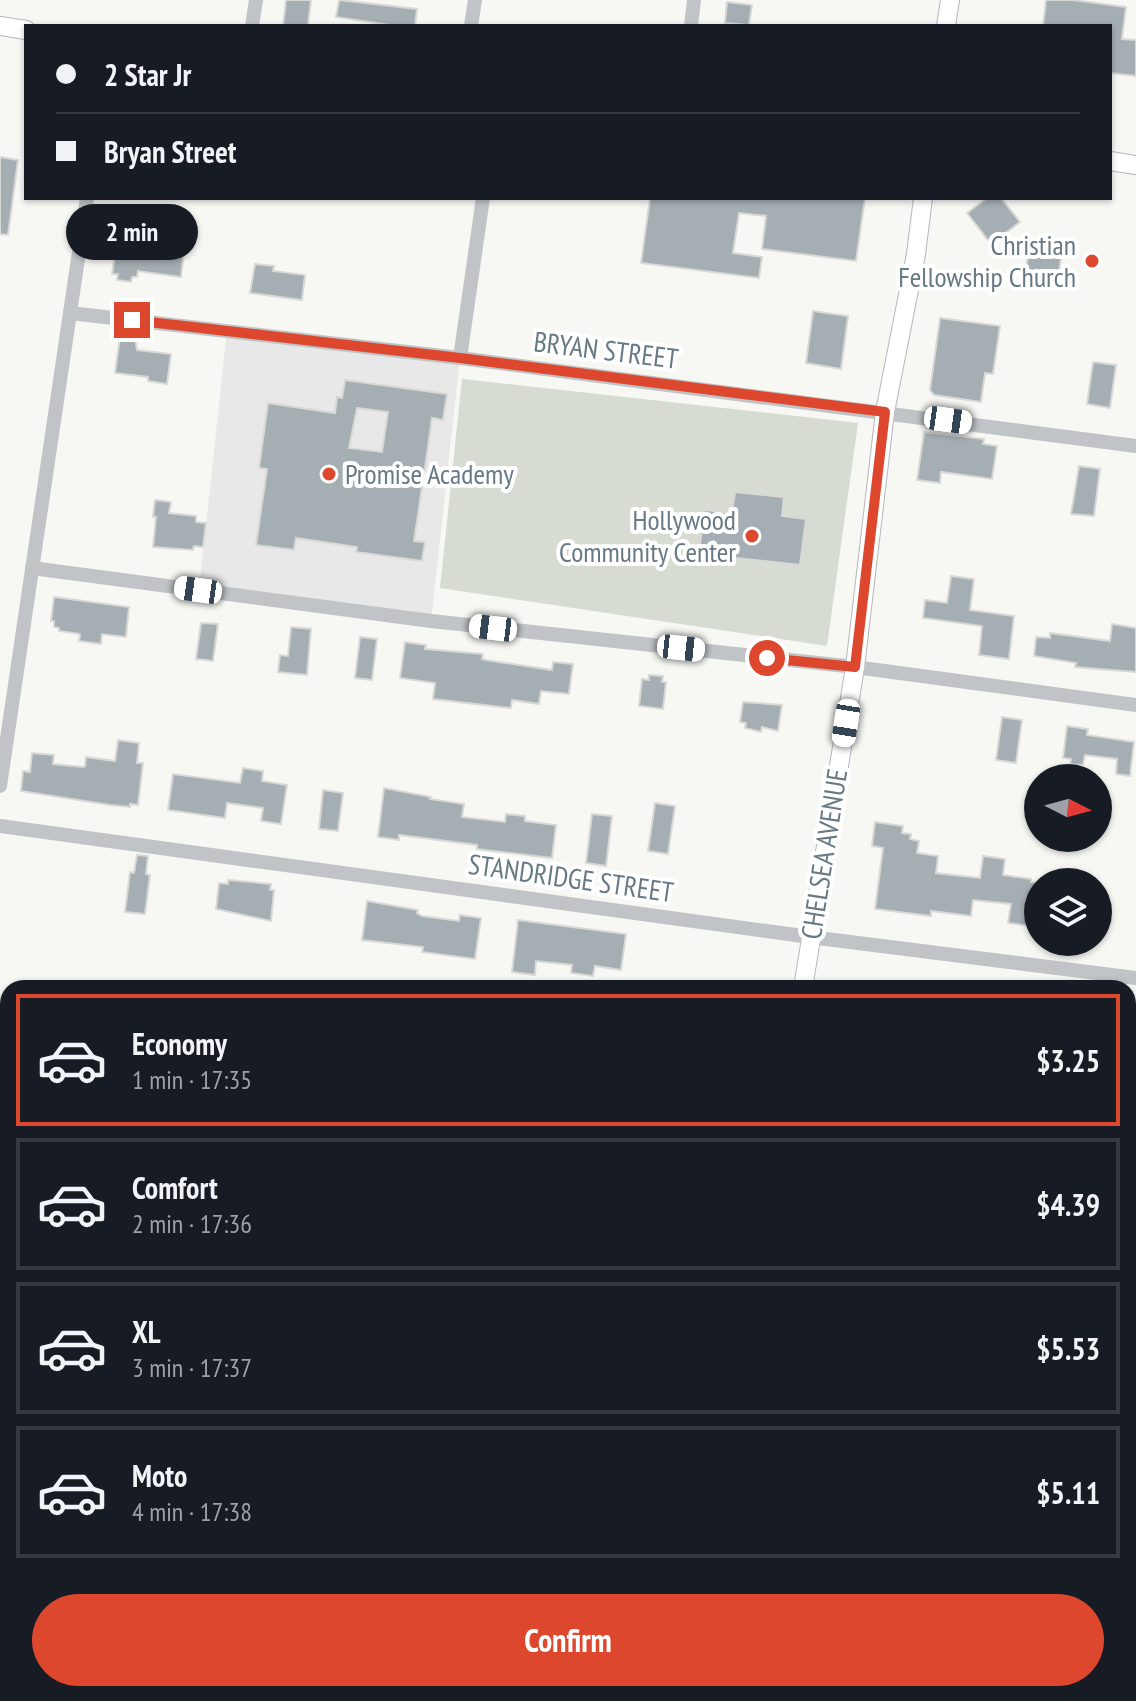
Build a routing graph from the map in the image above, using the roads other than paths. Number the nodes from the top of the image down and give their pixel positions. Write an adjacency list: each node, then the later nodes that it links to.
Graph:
1 (256, 0): 5 (street)
2 (475, 0): 6 (street)
3 (694, 0): 7 (street)
4 (950, 0): 8 (main road)
5 (252, 24)
6 (471, 24)
7 (691, 24)
8 (946, 24)
9 (0, 26): 10 (main road)
10 (24, 30)
11 (1112, 161): 12 (main road)
12 (1136, 165)
13 (87, 200): 16 (street)
14 (483, 200): 17 (street)
15 (923, 200): 18 (main road, CHELSEA AVENUE)
16 (70, 313): 17 (street, BRYAN STREET); 20 (street)
17 (460, 358): 18 (street, BRYAN STREET)
18 (885, 412): 19 (street, BRYAN STREET); 21 (main road, CHELSEA AVENUE)
19 (1136, 446)
20 (32, 568): 21 (street); 23 (street)
21 (855, 667): 22 (street); 25 (main road, CHELSEA AVENUE)
22 (1136, 705)
23 (0, 786)
24 (0, 826): 25 (street, STANDRIDGE STREET)
25 (810, 937): 26 (street, STANDRIDGE STREET); 27 (main road, CHELSEA AVENUE)
26 (1136, 978)
27 (804, 980)

